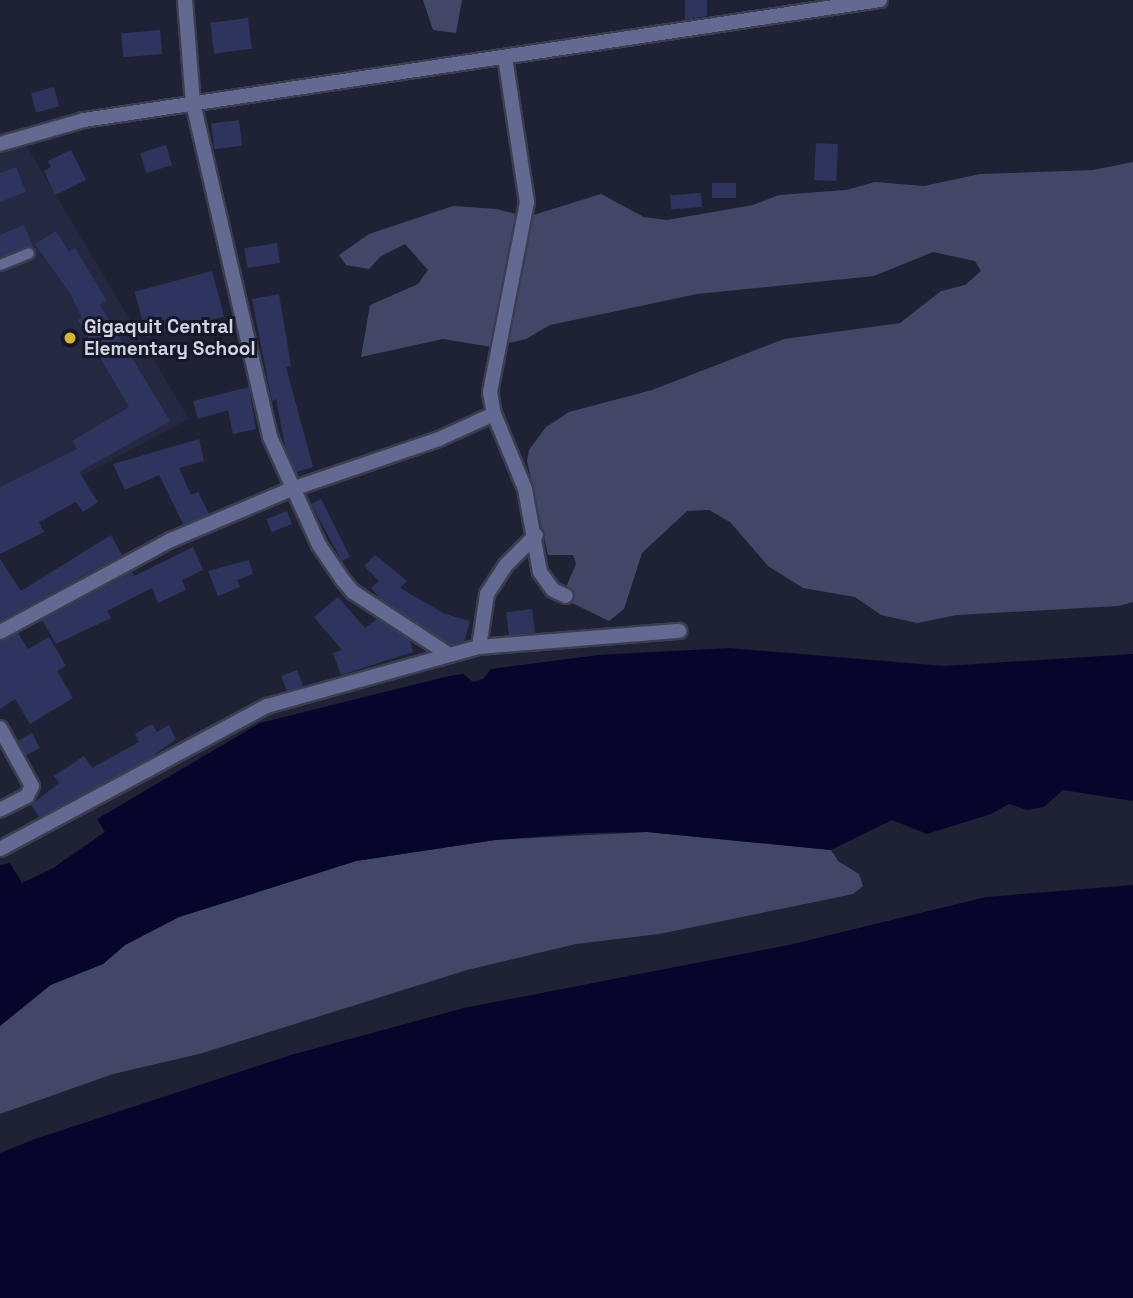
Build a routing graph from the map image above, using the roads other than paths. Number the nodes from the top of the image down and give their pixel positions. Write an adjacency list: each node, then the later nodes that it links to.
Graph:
1 (185, 0): 4 (street)
2 (880, 0): 3 (street)
3 (505, 57): 4 (street); 8 (street)
4 (193, 103): 5 (street); 9 (street)
5 (0, 144)
6 (29, 253): 7 (lane)
7 (0, 265)
8 (494, 414): 9 (street); 10 (street)
9 (292, 489): 13 (street); 15 (street)
10 (536, 535): 11 (street); 14 (street)
11 (566, 596)
12 (679, 631): 14 (street)
13 (0, 632)
14 (479, 647): 15 (street)
15 (447, 654): 18 (street)
16 (0, 728): 17 (street)
17 (0, 810)
18 (0, 849)

